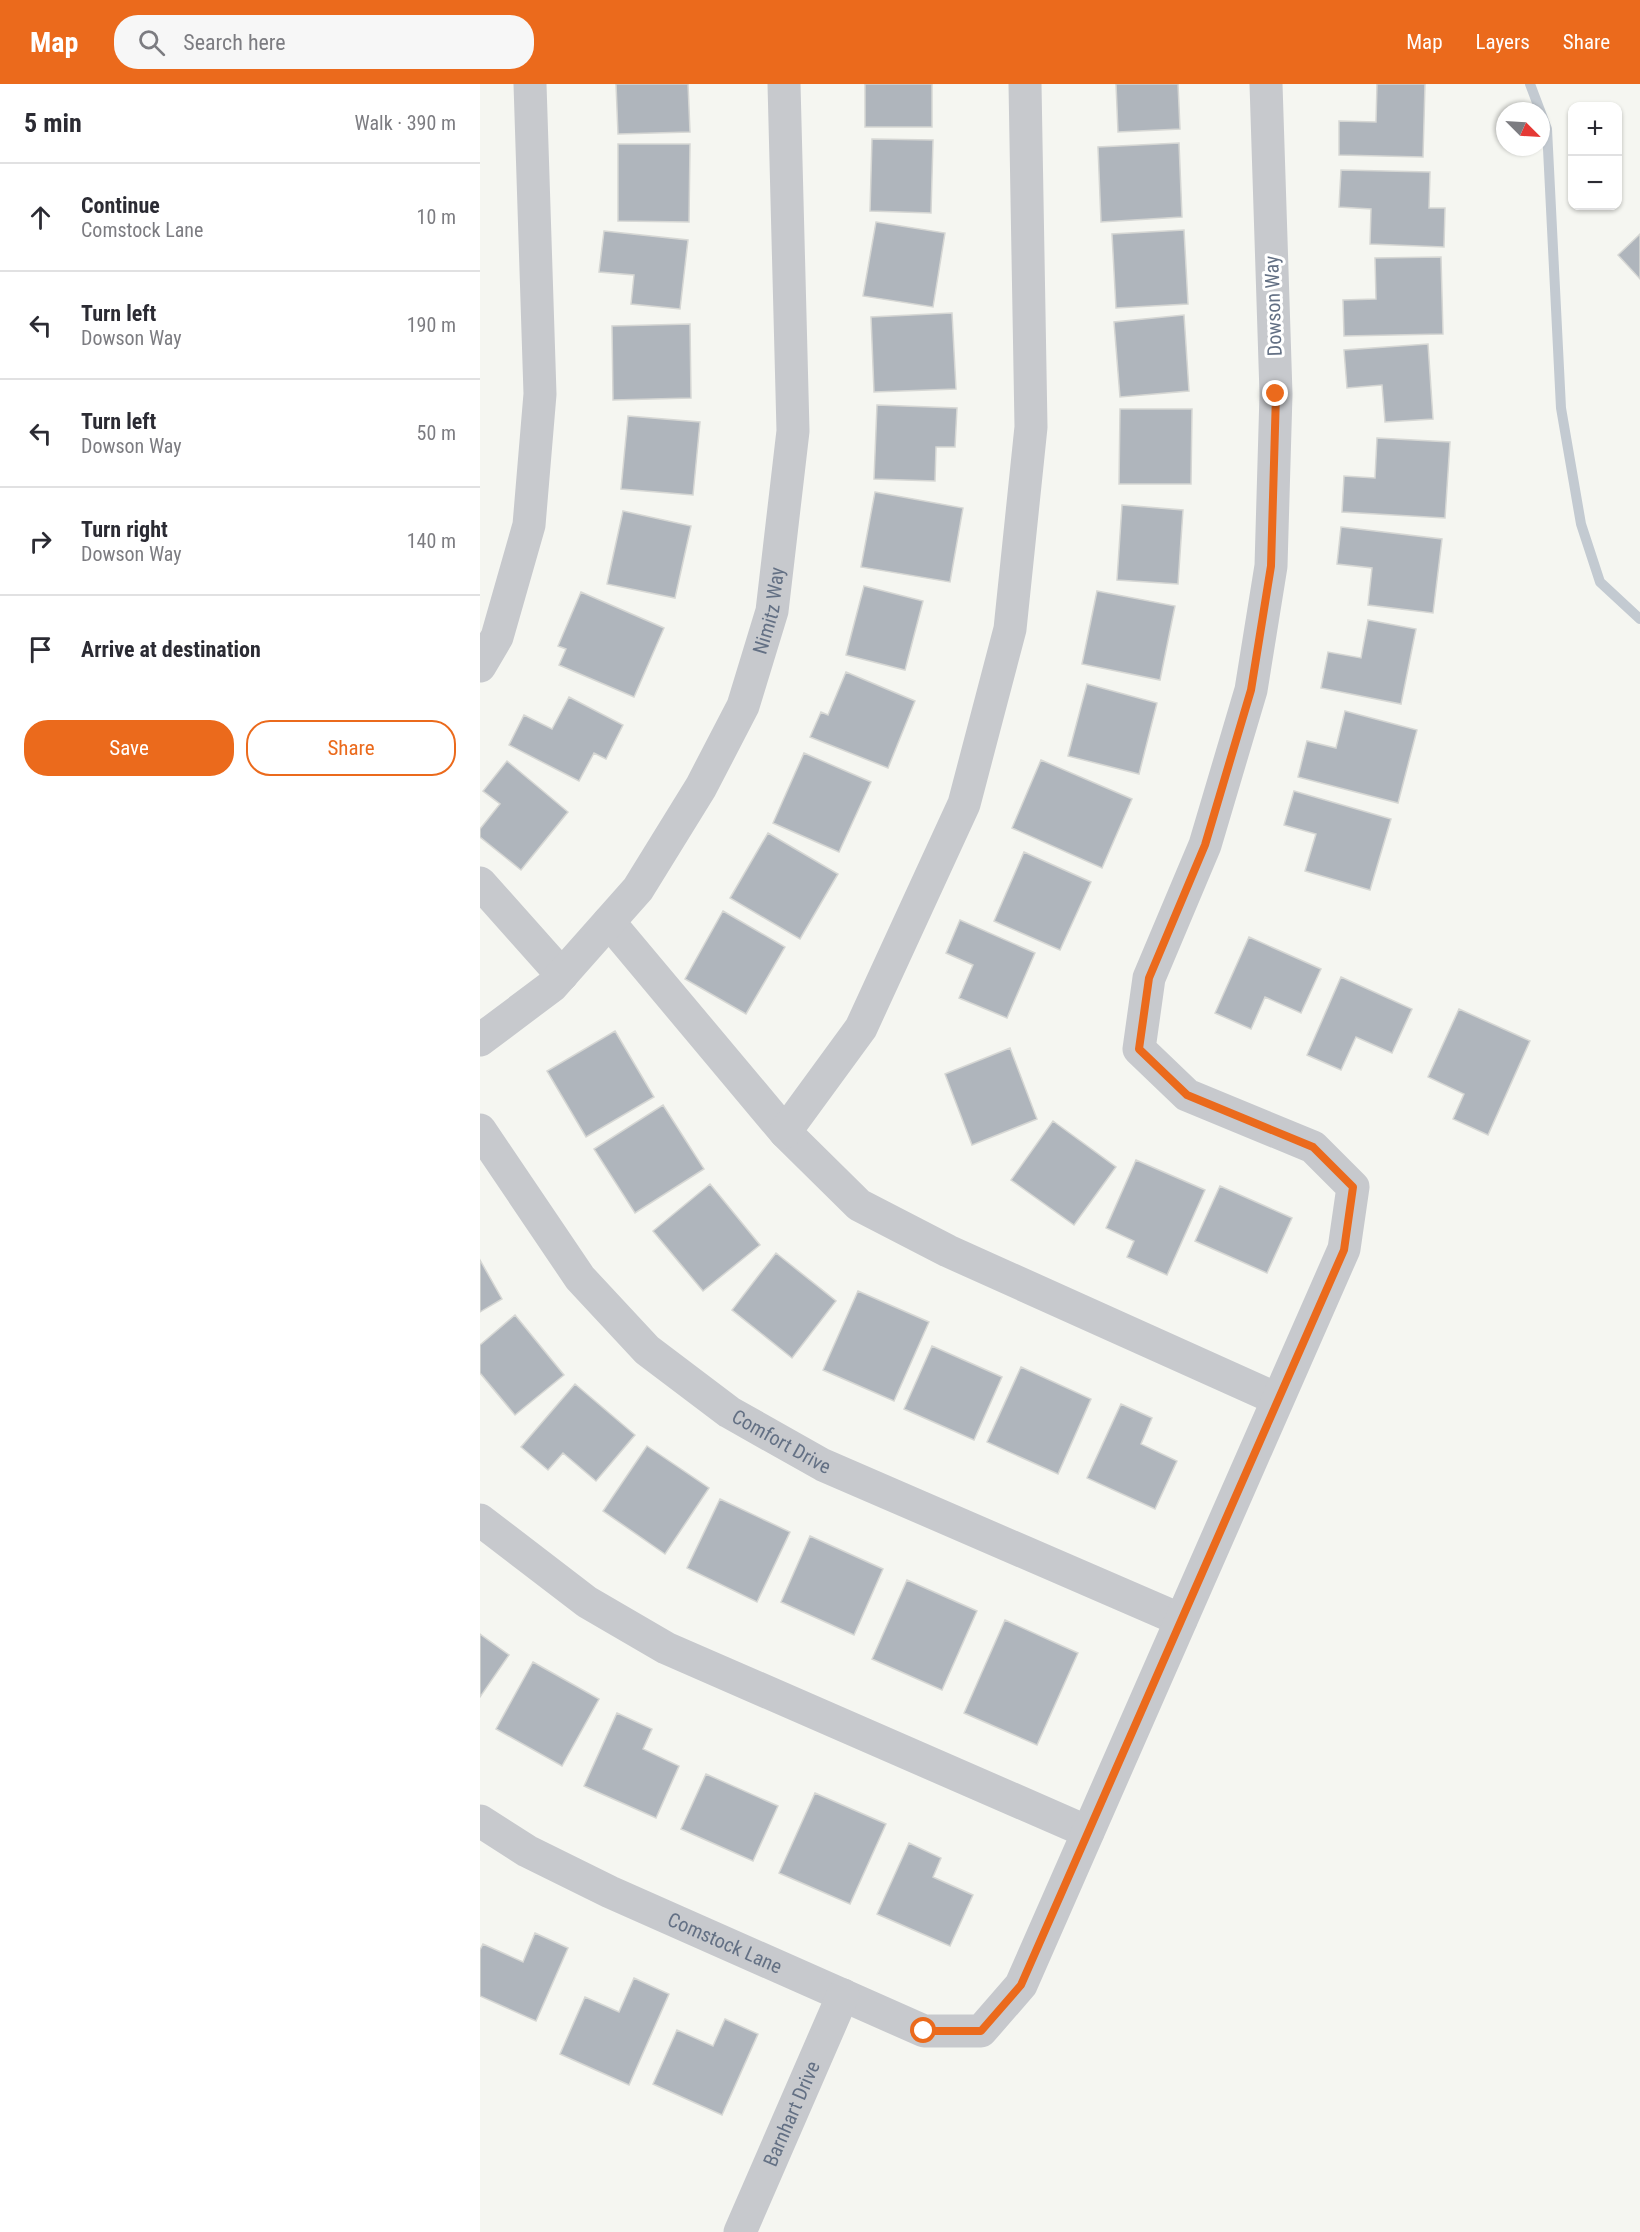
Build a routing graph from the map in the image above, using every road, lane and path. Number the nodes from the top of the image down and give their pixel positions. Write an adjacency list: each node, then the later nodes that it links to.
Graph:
1 (530, 84): 5 (street)
2 (784, 84): 7 (street, Nimitz Way)
3 (1025, 84): 11 (street)
4 (1266, 84): 12 (street, Dowson Way)
5 (480, 666)
6 (480, 882): 8 (street)
7 (609, 922): 8 (street, Nimitz Way); 11 (street)
8 (562, 975): 9 (street, Nimitz Way)
9 (480, 1040)
10 (480, 1130): 14 (street, Comfort Drive)
11 (785, 1132): 12 (street)
12 (1277, 1400): 14 (street, Dowson Way)
13 (480, 1520): 16 (street)
14 (1181, 1620): 16 (street, Dowson Way)
15 (480, 1821): 17 (street, Comstock Lane)
16 (1088, 1832): 18 (street, Dowson Way)
17 (843, 1995): 18 (street, Comstock Lane); 19 (street, Barnhart Drive)
18 (981, 2031)
19 (740, 2232)

